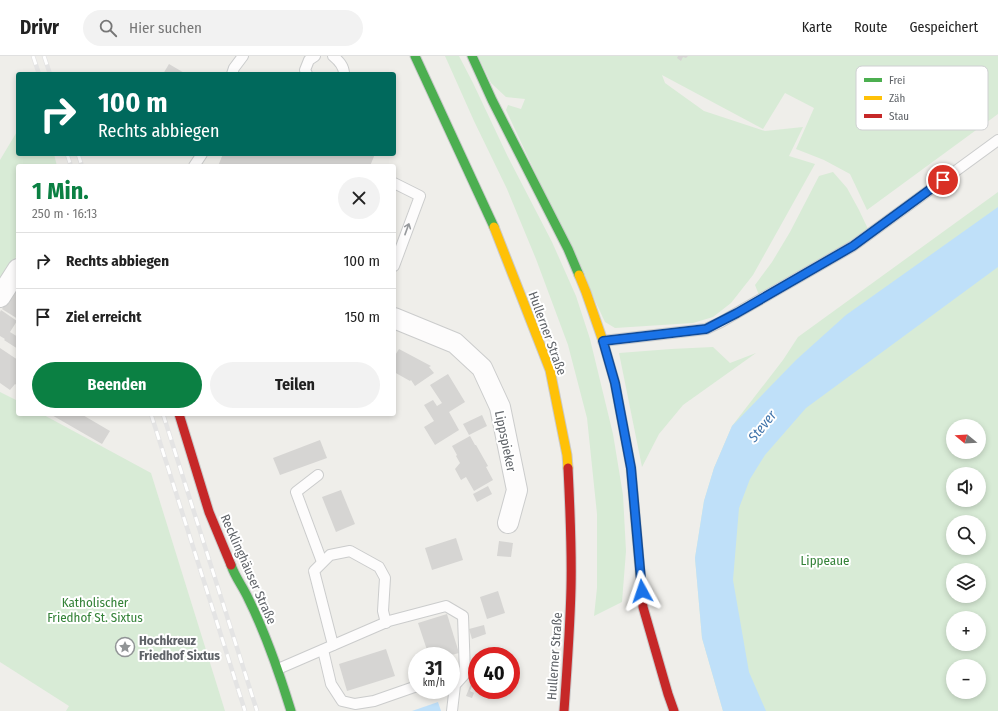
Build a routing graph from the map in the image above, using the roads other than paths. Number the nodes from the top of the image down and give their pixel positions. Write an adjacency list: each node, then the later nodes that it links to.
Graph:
1 (243, 56): 6 (lane)
2 (315, 56): 7 (lane)
3 (333, 56): 8 (lane)
4 (415, 56): 29 (street, Hullerner Straße)
5 (472, 56): 15 (street)
6 (233, 72)
7 (306, 72)
8 (344, 72)
9 (998, 140): 15 (lane)
10 (396, 184): 11 (lane, one-way to 10)
11 (396, 261)
12 (16, 272): 13 (street)
13 (0, 297)
14 (396, 319): 18 (street, Lippspieker)
15 (603, 341): 30 (street)
16 (180, 416): 23 (street, Recklinghäuser Straße)
17 (318, 475): 19 (lane)
18 (508, 523)
19 (322, 562): 20 (lane); 21 (lane)
20 (386, 623): 21 (lane); 24 (lane)
21 (333, 645): 22 (lane)
22 (323, 650): 23 (lane); 25 (lane)
23 (278, 669): 27 (street, Recklinghäuser Straße)
24 (460, 679)
25 (408, 689)
26 (452, 699): 28 (lane)
27 (291, 711)
28 (452, 711)
29 (564, 711)
30 (674, 711)

